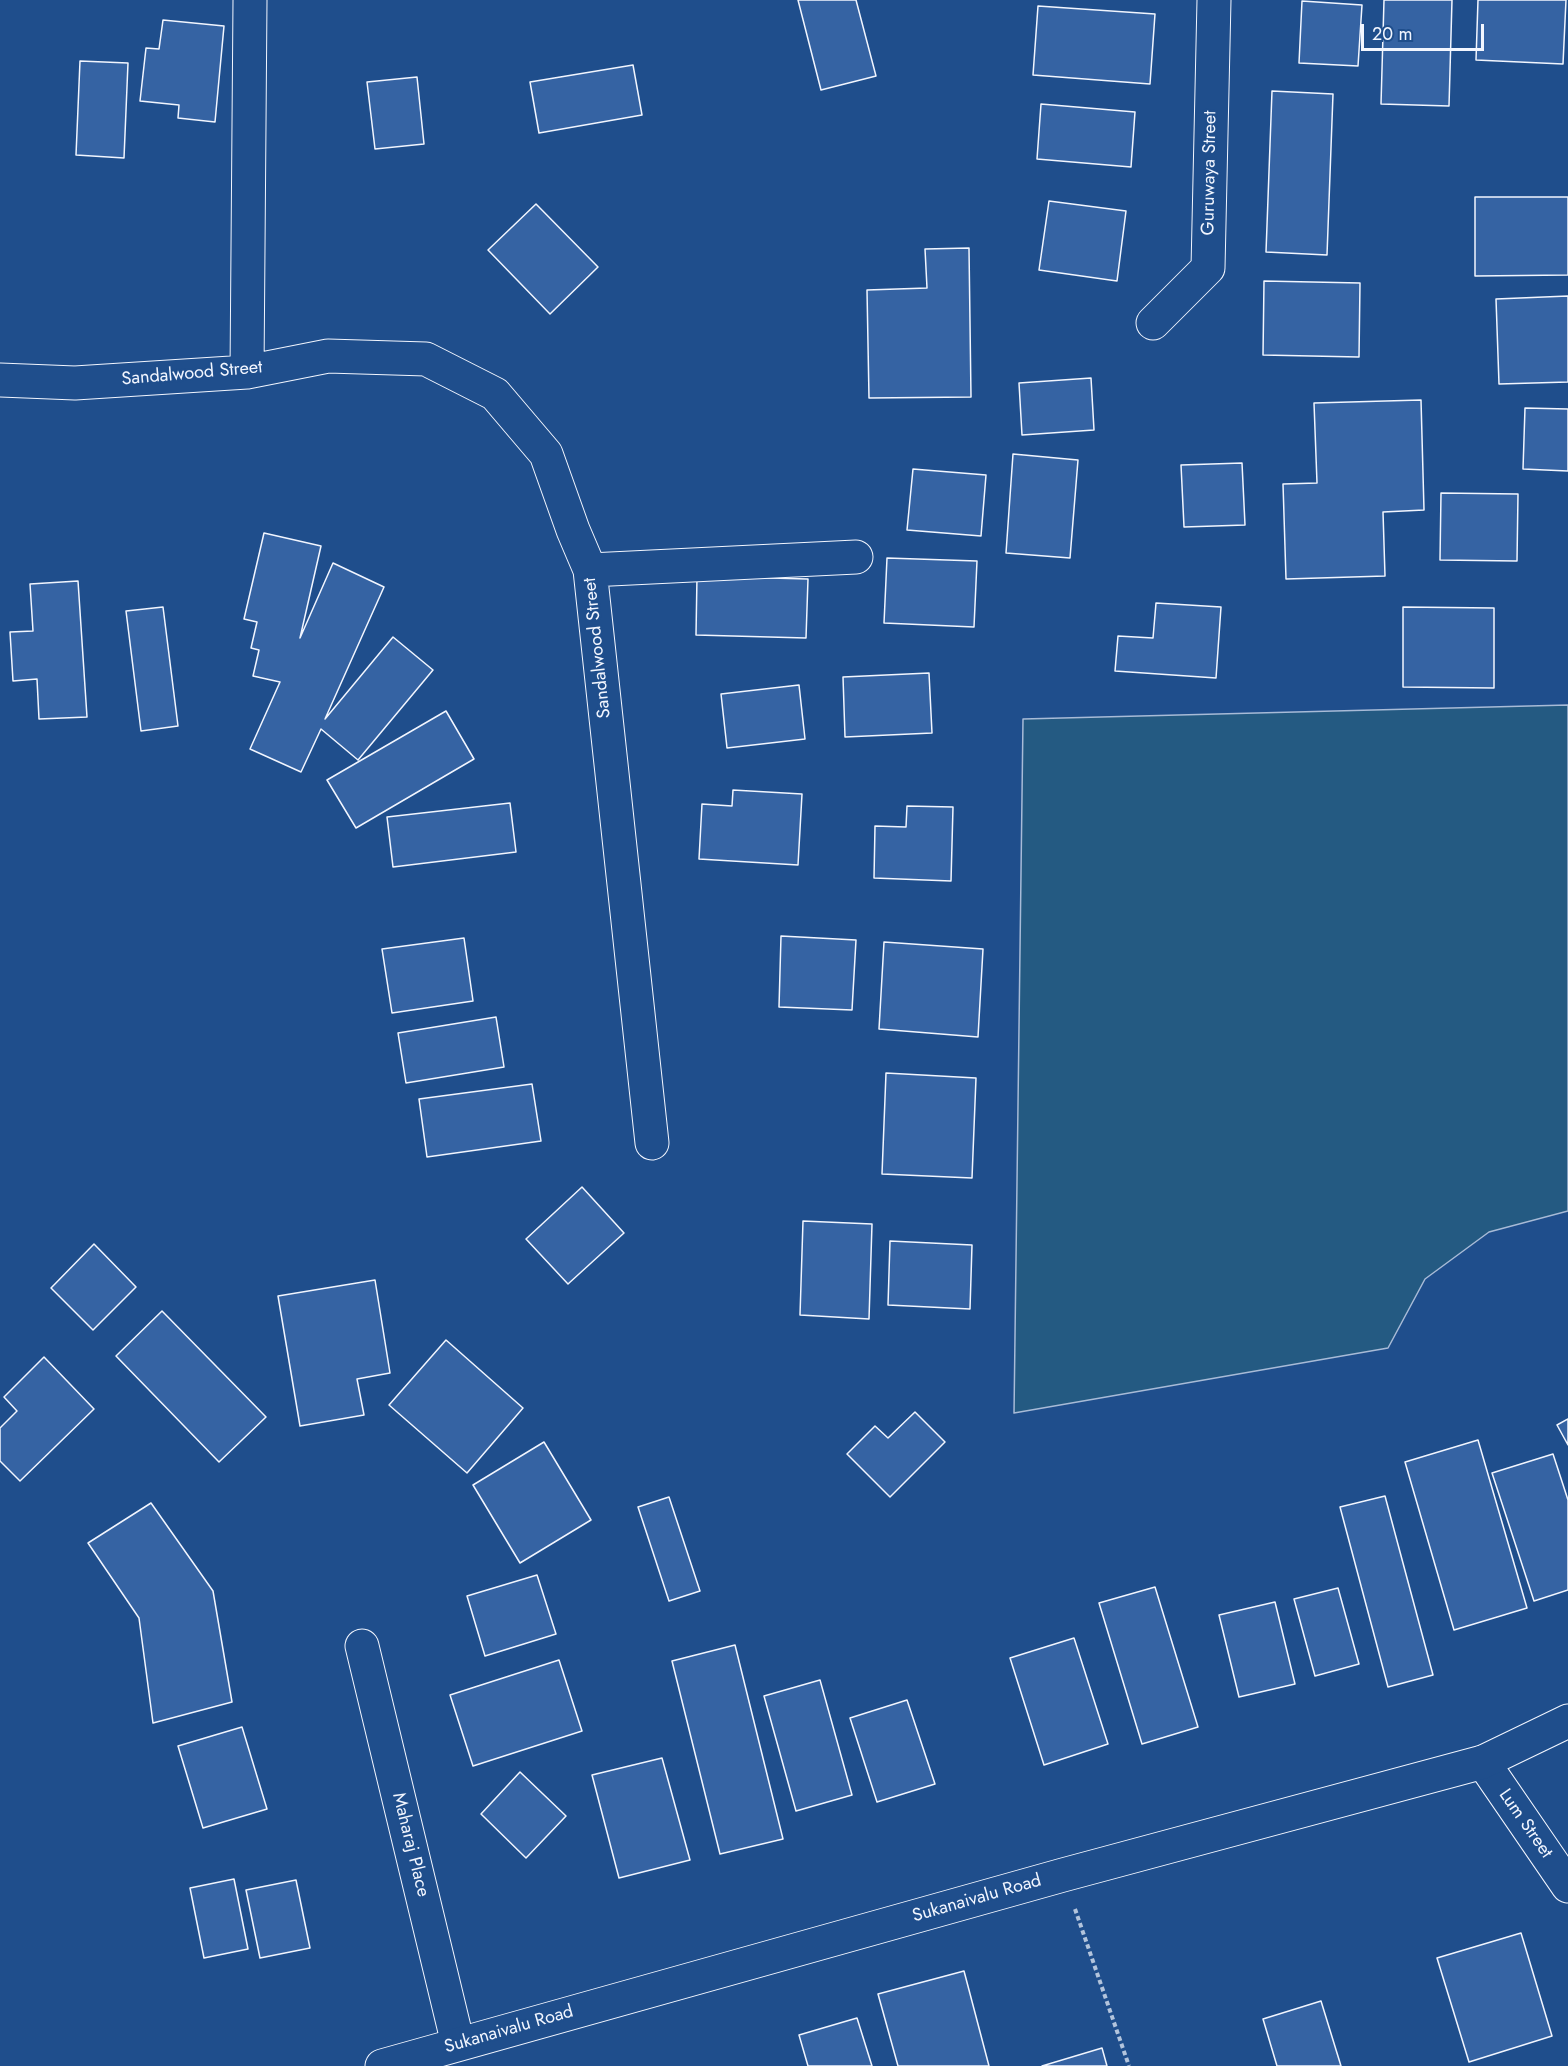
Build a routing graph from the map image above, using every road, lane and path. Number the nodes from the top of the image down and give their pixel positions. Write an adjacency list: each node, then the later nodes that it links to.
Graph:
1 (250, 0): 4 (street)
2 (1215, 0): 3 (street, Guruwaya Street)
3 (1153, 323)
4 (247, 372): 5 (street, Sandalwood Street); 7 (street, Sandalwood Street)
5 (0, 380)
6 (856, 557): 7 (street)
7 (590, 570): 8 (street, Sandalwood Street)
8 (652, 1143)
9 (362, 1646): 14 (street, Maharaj Place)
10 (1568, 1721): 11 (street, Sukanaivalu Road)
11 (1483, 1762): 12 (street, Sukanaivalu Road); 13 (street, Lum Street)
12 (1063, 1875): 14 (street, Sukanaivalu Road); 16 (path)
13 (1568, 1886)
14 (458, 2044): 15 (street, Sukanaivalu Road)
15 (382, 2066)
16 (1130, 2066)

